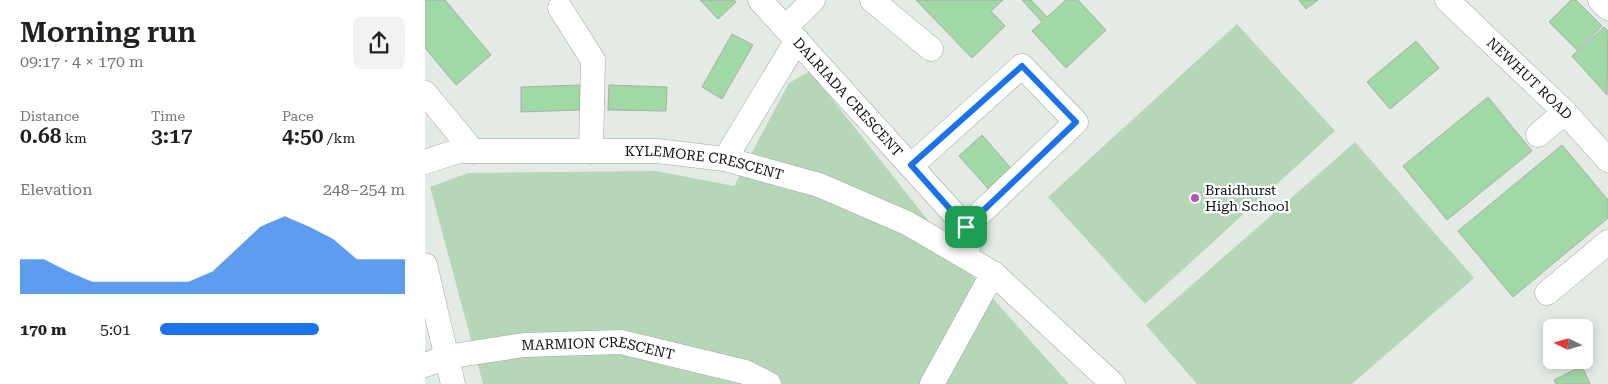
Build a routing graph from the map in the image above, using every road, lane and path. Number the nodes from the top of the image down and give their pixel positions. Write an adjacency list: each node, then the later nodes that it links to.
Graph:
1 (760, 0): 8 (street, DALRIADA CRESCENT)
2 (813, 0): 8 (street)
3 (872, 0): 9 (street)
4 (1447, 0): 11 (street, NEWHUT ROAD)
5 (1600, 0): 7 (street)
6 (560, 8): 14 (street)
7 (1608, 8)
8 (791, 34): 15 (street); 18 (street, DALRIADA CRESCENT)
9 (931, 49)
10 (425, 93): 13 (street)
11 (1565, 112): 12 (street); 16 (street, NEWHUT ROAD)
12 (1539, 135)
13 (473, 151): 14 (street, KYLEMORE CRESCENT); 17 (street, KYLEMORE CRESCENT)
14 (591, 151): 15 (street, KYLEMORE CRESCENT)
15 (725, 159): 21 (street, KYLEMORE CRESCENT)
16 (1608, 160)
17 (425, 162)
18 (911, 165): 19 (street, DALRIADA CRESCENT); 19 (street)
19 (966, 227): 21 (street)
20 (1608, 242): 24 (street)
21 (967, 258): 23 (street)
22 (425, 265): 25 (street)
23 (993, 273): 28 (street); 29 (street)
24 (1547, 293)
25 (436, 361): 26 (street); 27 (street, MARMION CRESCENT)
26 (453, 384)
27 (769, 384)
28 (932, 384)
29 (1113, 384)

